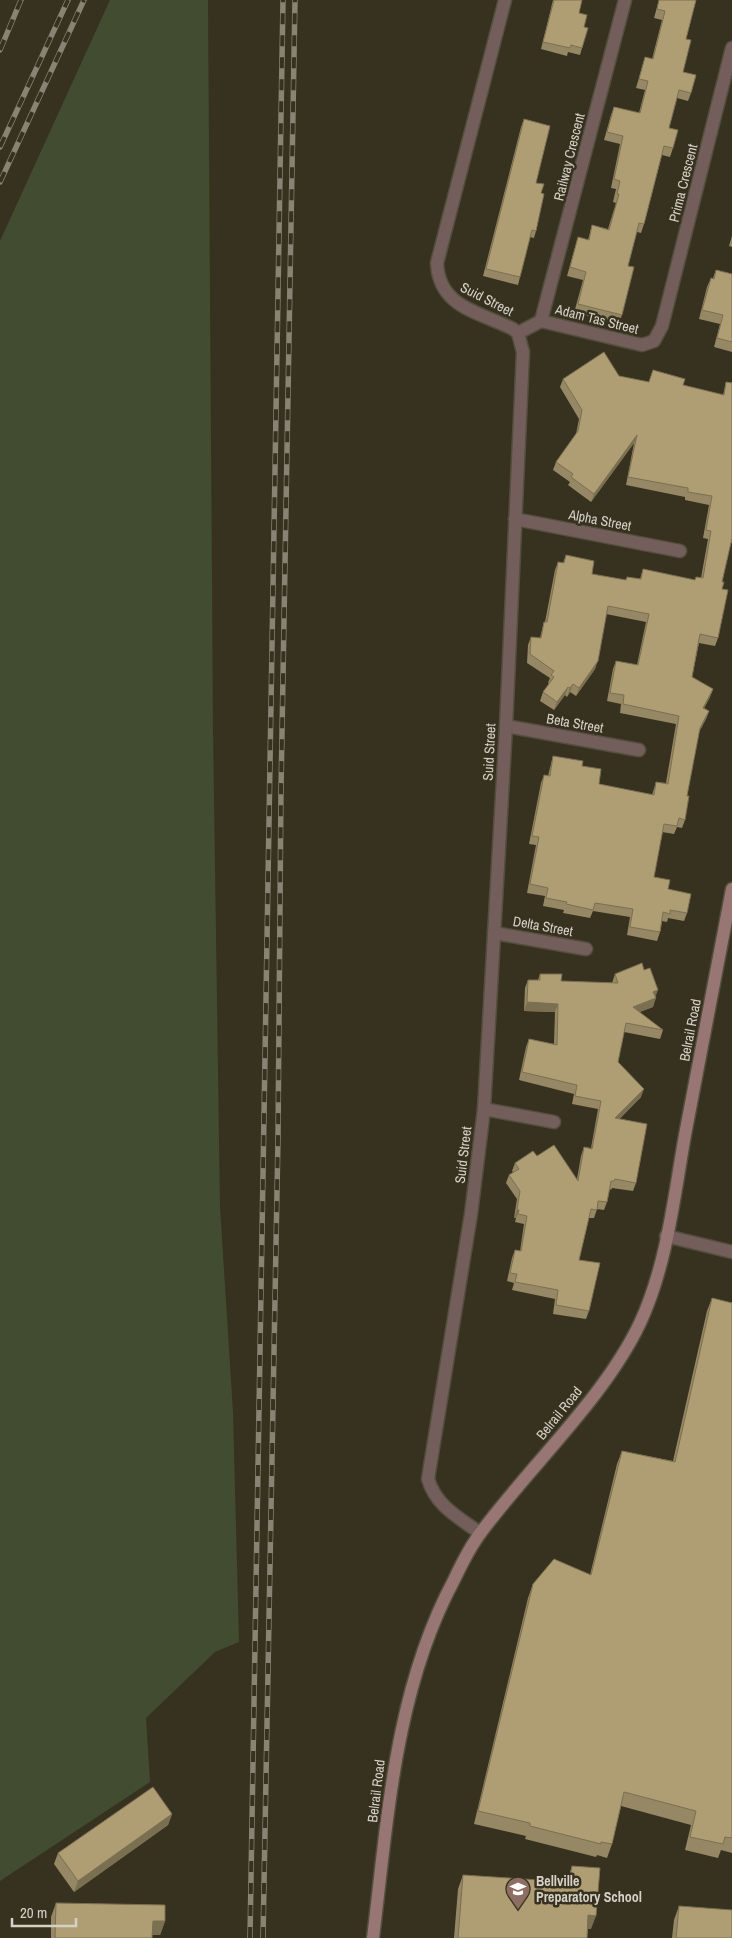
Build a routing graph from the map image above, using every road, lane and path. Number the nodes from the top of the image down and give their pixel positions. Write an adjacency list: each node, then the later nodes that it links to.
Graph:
1 (505, 0): 6 (street, Suid Street)
2 (625, 0): 4 (street, Railway Crescent)
3 (732, 48): 5 (street, Prima Crescent)
4 (541, 321): 5 (street, Adam Tas Street); 6 (street, Adam Tas Street)
5 (662, 326)
6 (518, 333): 7 (street, Suid Street)
7 (515, 519): 8 (street, Alpha Street); 9 (street, Suid Street)
8 (680, 551)
9 (506, 726): 10 (street, Beta Street); 12 (street, Suid Street)
10 (639, 750)
11 (732, 889): 16 (street, Belrail Road)
12 (494, 933): 13 (street, Delta Street); 14 (street, Suid Street)
13 (586, 949)
14 (484, 1109): 15 (street); 18 (street, Suid Street)
15 (554, 1122)
16 (666, 1236): 17 (street); 18 (street, Belrail Road)
17 (732, 1252)
18 (480, 1532): 19 (street, Belrail Road)
19 (373, 1938)

